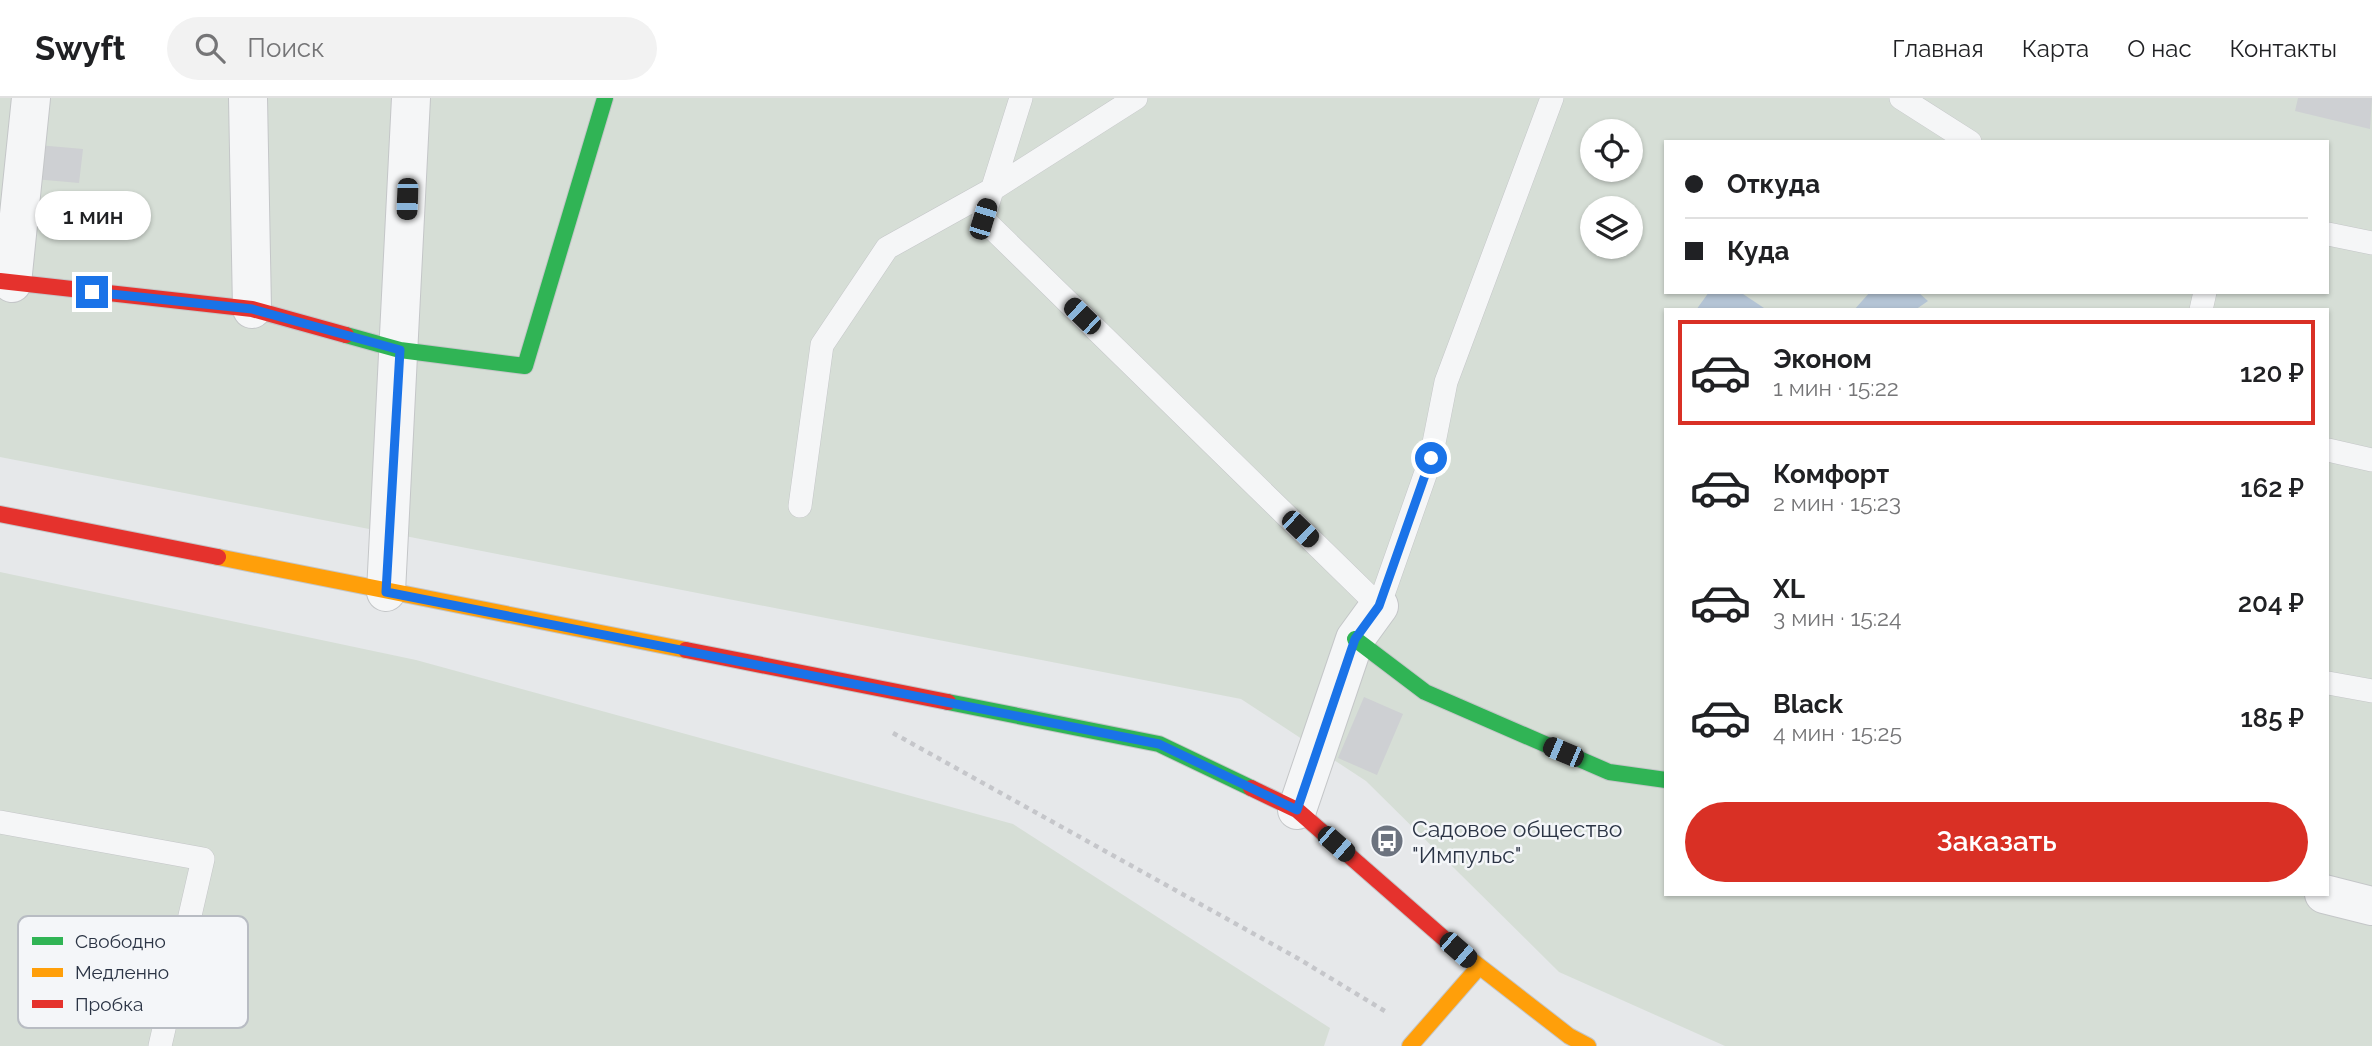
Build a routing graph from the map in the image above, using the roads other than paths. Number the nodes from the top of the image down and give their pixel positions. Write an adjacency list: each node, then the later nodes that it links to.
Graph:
1 (31, 98): 13 (street)
2 (248, 98): 14 (street)
3 (411, 98): 15 (street)
4 (605, 98): 15 (street)
5 (1021, 98): 10 (lane)
6 (1136, 98): 10 (lane)
7 (1552, 98): 21 (lane)
8 (1900, 98): 9 (lane)
9 (1967, 140)
10 (993, 189): 18 (lane); 21 (lane)
11 (2329, 234): 12 (lane)
12 (2372, 243)
13 (6, 282): 14 (street)
14 (252, 309): 15 (street)
15 (400, 350): 20 (street)
16 (2329, 450): 17 (lane)
17 (2372, 460)
18 (800, 506)
19 (0, 514): 20 (street)
20 (386, 592): 26 (street)
21 (1379, 606): 22 (street)
22 (1355, 639): 25 (street); 26 (street)
23 (2329, 683): 24 (lane)
24 (2372, 691)
25 (1664, 780)
26 (1297, 810): 31 (street)
27 (0, 822): 30 (lane)
28 (2329, 895): 29 (street)
29 (2372, 906)
30 (190, 916)
31 (1478, 968): 34 (street); 35 (street)
32 (164, 1028): 33 (lane)
33 (160, 1046)
34 (1410, 1046)
35 (1588, 1046)

